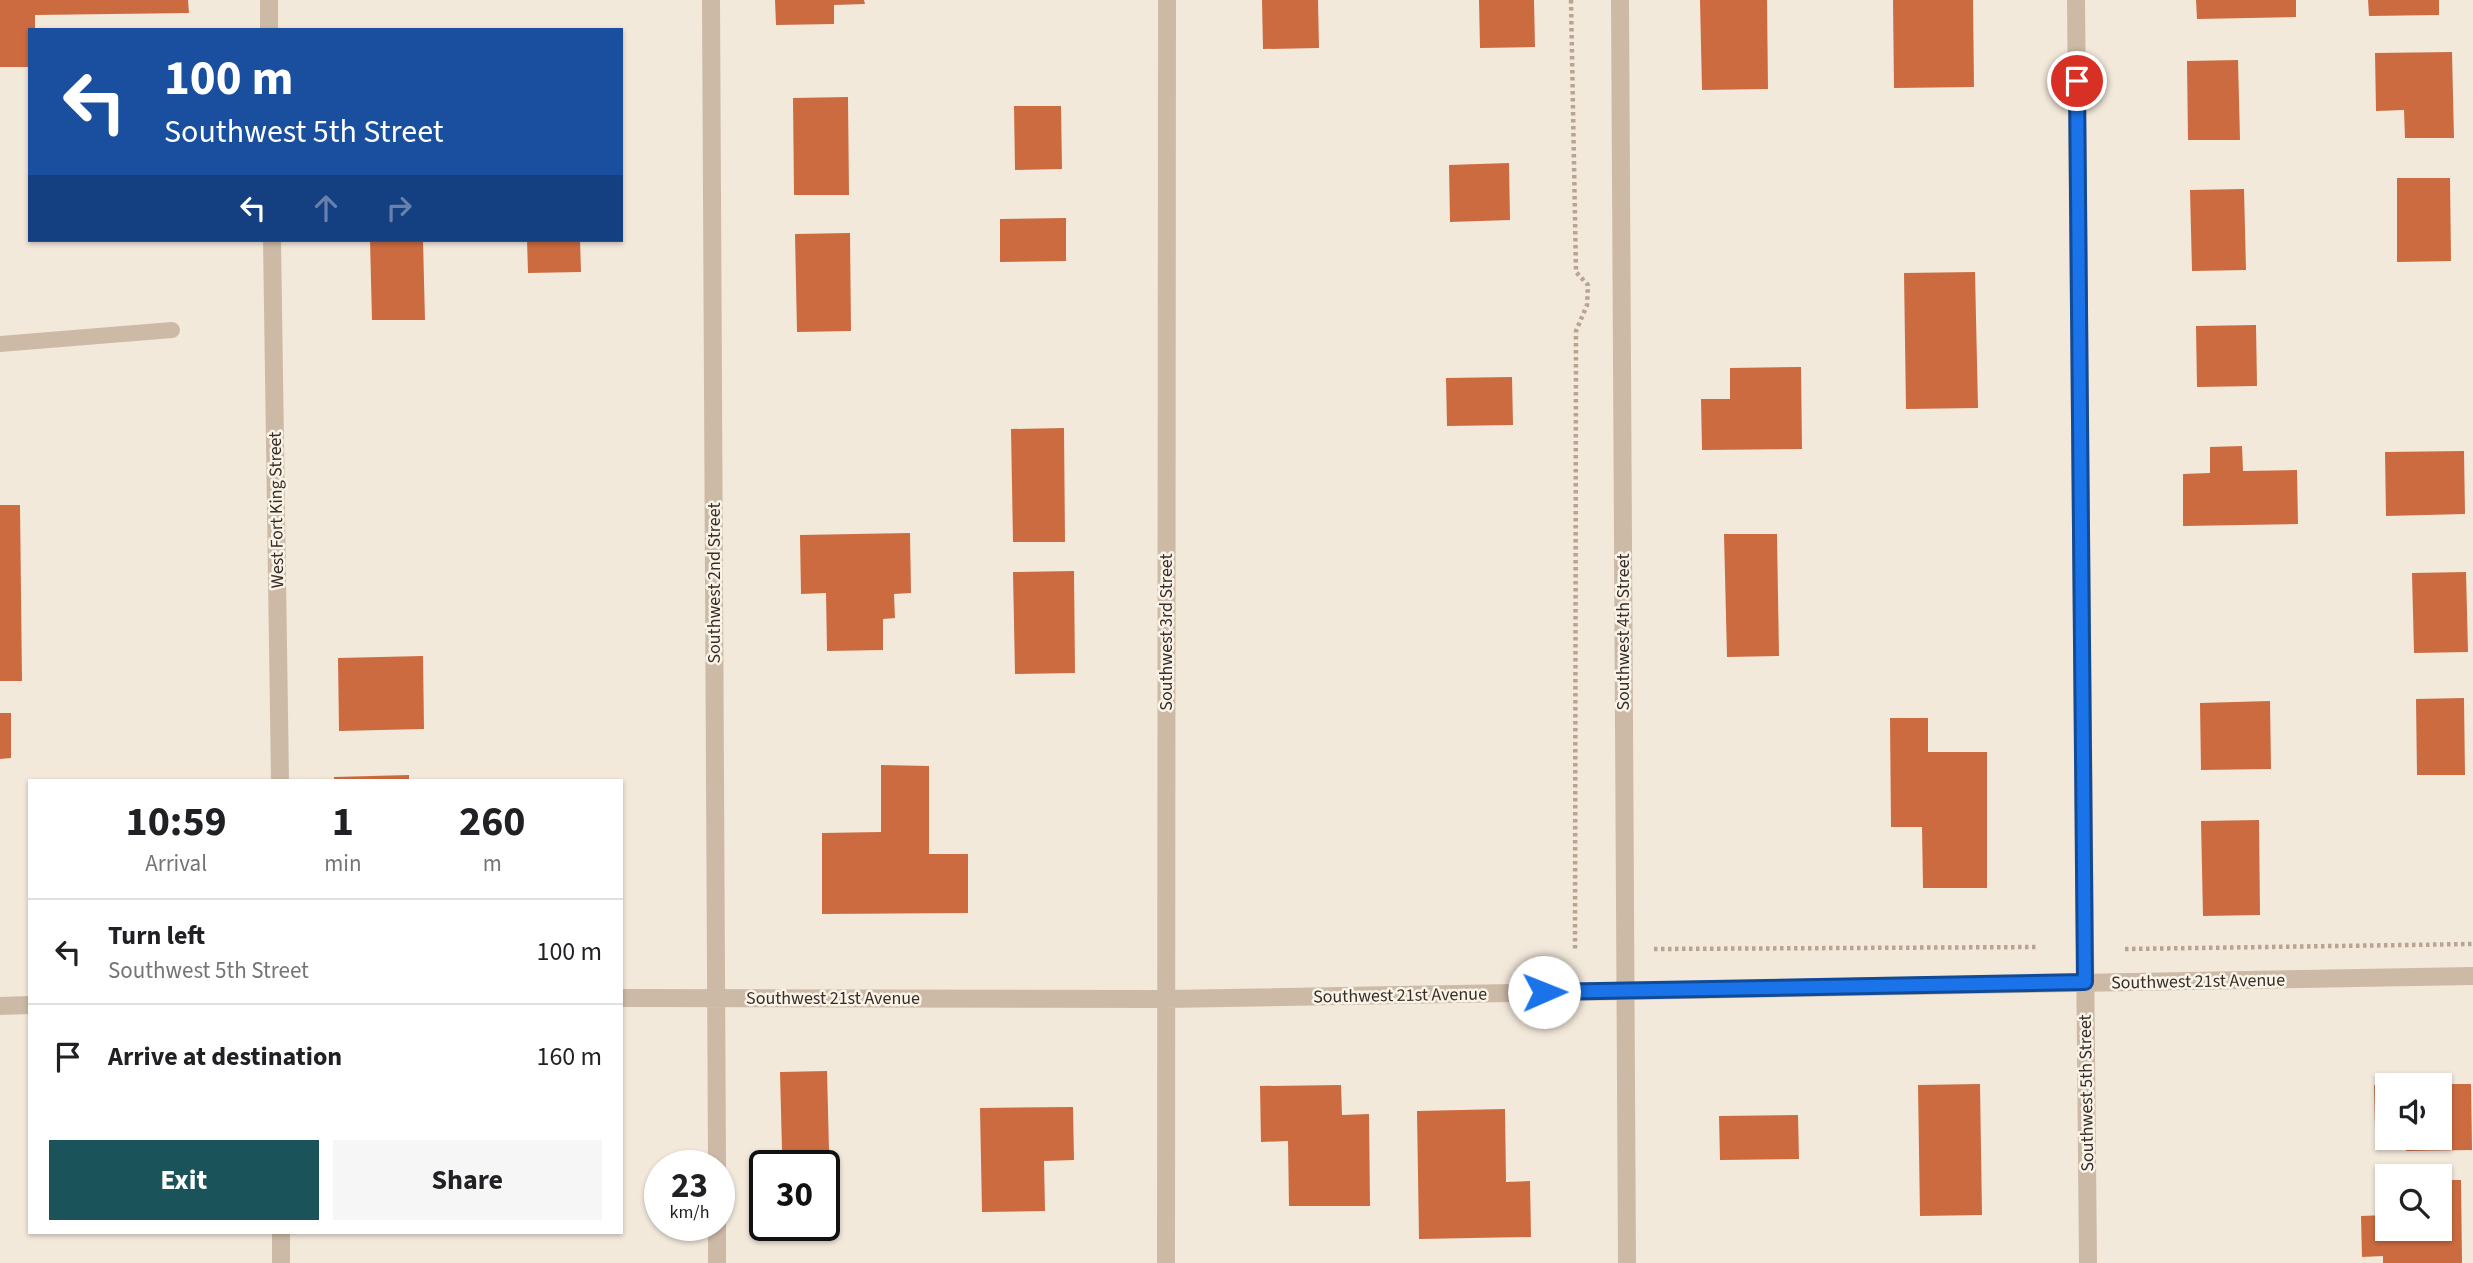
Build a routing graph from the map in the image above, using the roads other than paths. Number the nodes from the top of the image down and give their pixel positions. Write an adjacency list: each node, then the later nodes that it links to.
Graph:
1 (269, 0): 6 (street)
2 (711, 0): 15 (street, Southwest 2nd Street)
3 (1167, 0): 16 (street, Southwest 3rd Street)
4 (1620, 0): 13 (street, Southwest 4th Street)
5 (2076, 0): 12 (street, Southwest 5th Street)
6 (269, 28)
7 (272, 242): 10 (street, West Fort King Street)
8 (172, 330): 9 (lane)
9 (0, 344)
10 (280, 779)
11 (2473, 976): 12 (street, Southwest 21st Avenue)
12 (2085, 982): 13 (street, Southwest 21st Avenue); 26 (street, Southwest 5th Street)
13 (1625, 991): 16 (street, Southwest 21st Avenue); 25 (street, Southwest 4th Street)
14 (623, 998): 15 (street, Southwest 21st Avenue)
15 (716, 998): 16 (street, Southwest 21st Avenue); 19 (street, Southwest 2nd Street)
16 (1166, 999): 24 (street, Southwest 3rd Street)
17 (28, 1005): 18 (street)
18 (0, 1006)
19 (717, 1150)
20 (281, 1234): 22 (street)
21 (717, 1241): 23 (street)
22 (281, 1263)
23 (717, 1263)
24 (1166, 1263)
25 (1628, 1263)
26 (2088, 1263)

